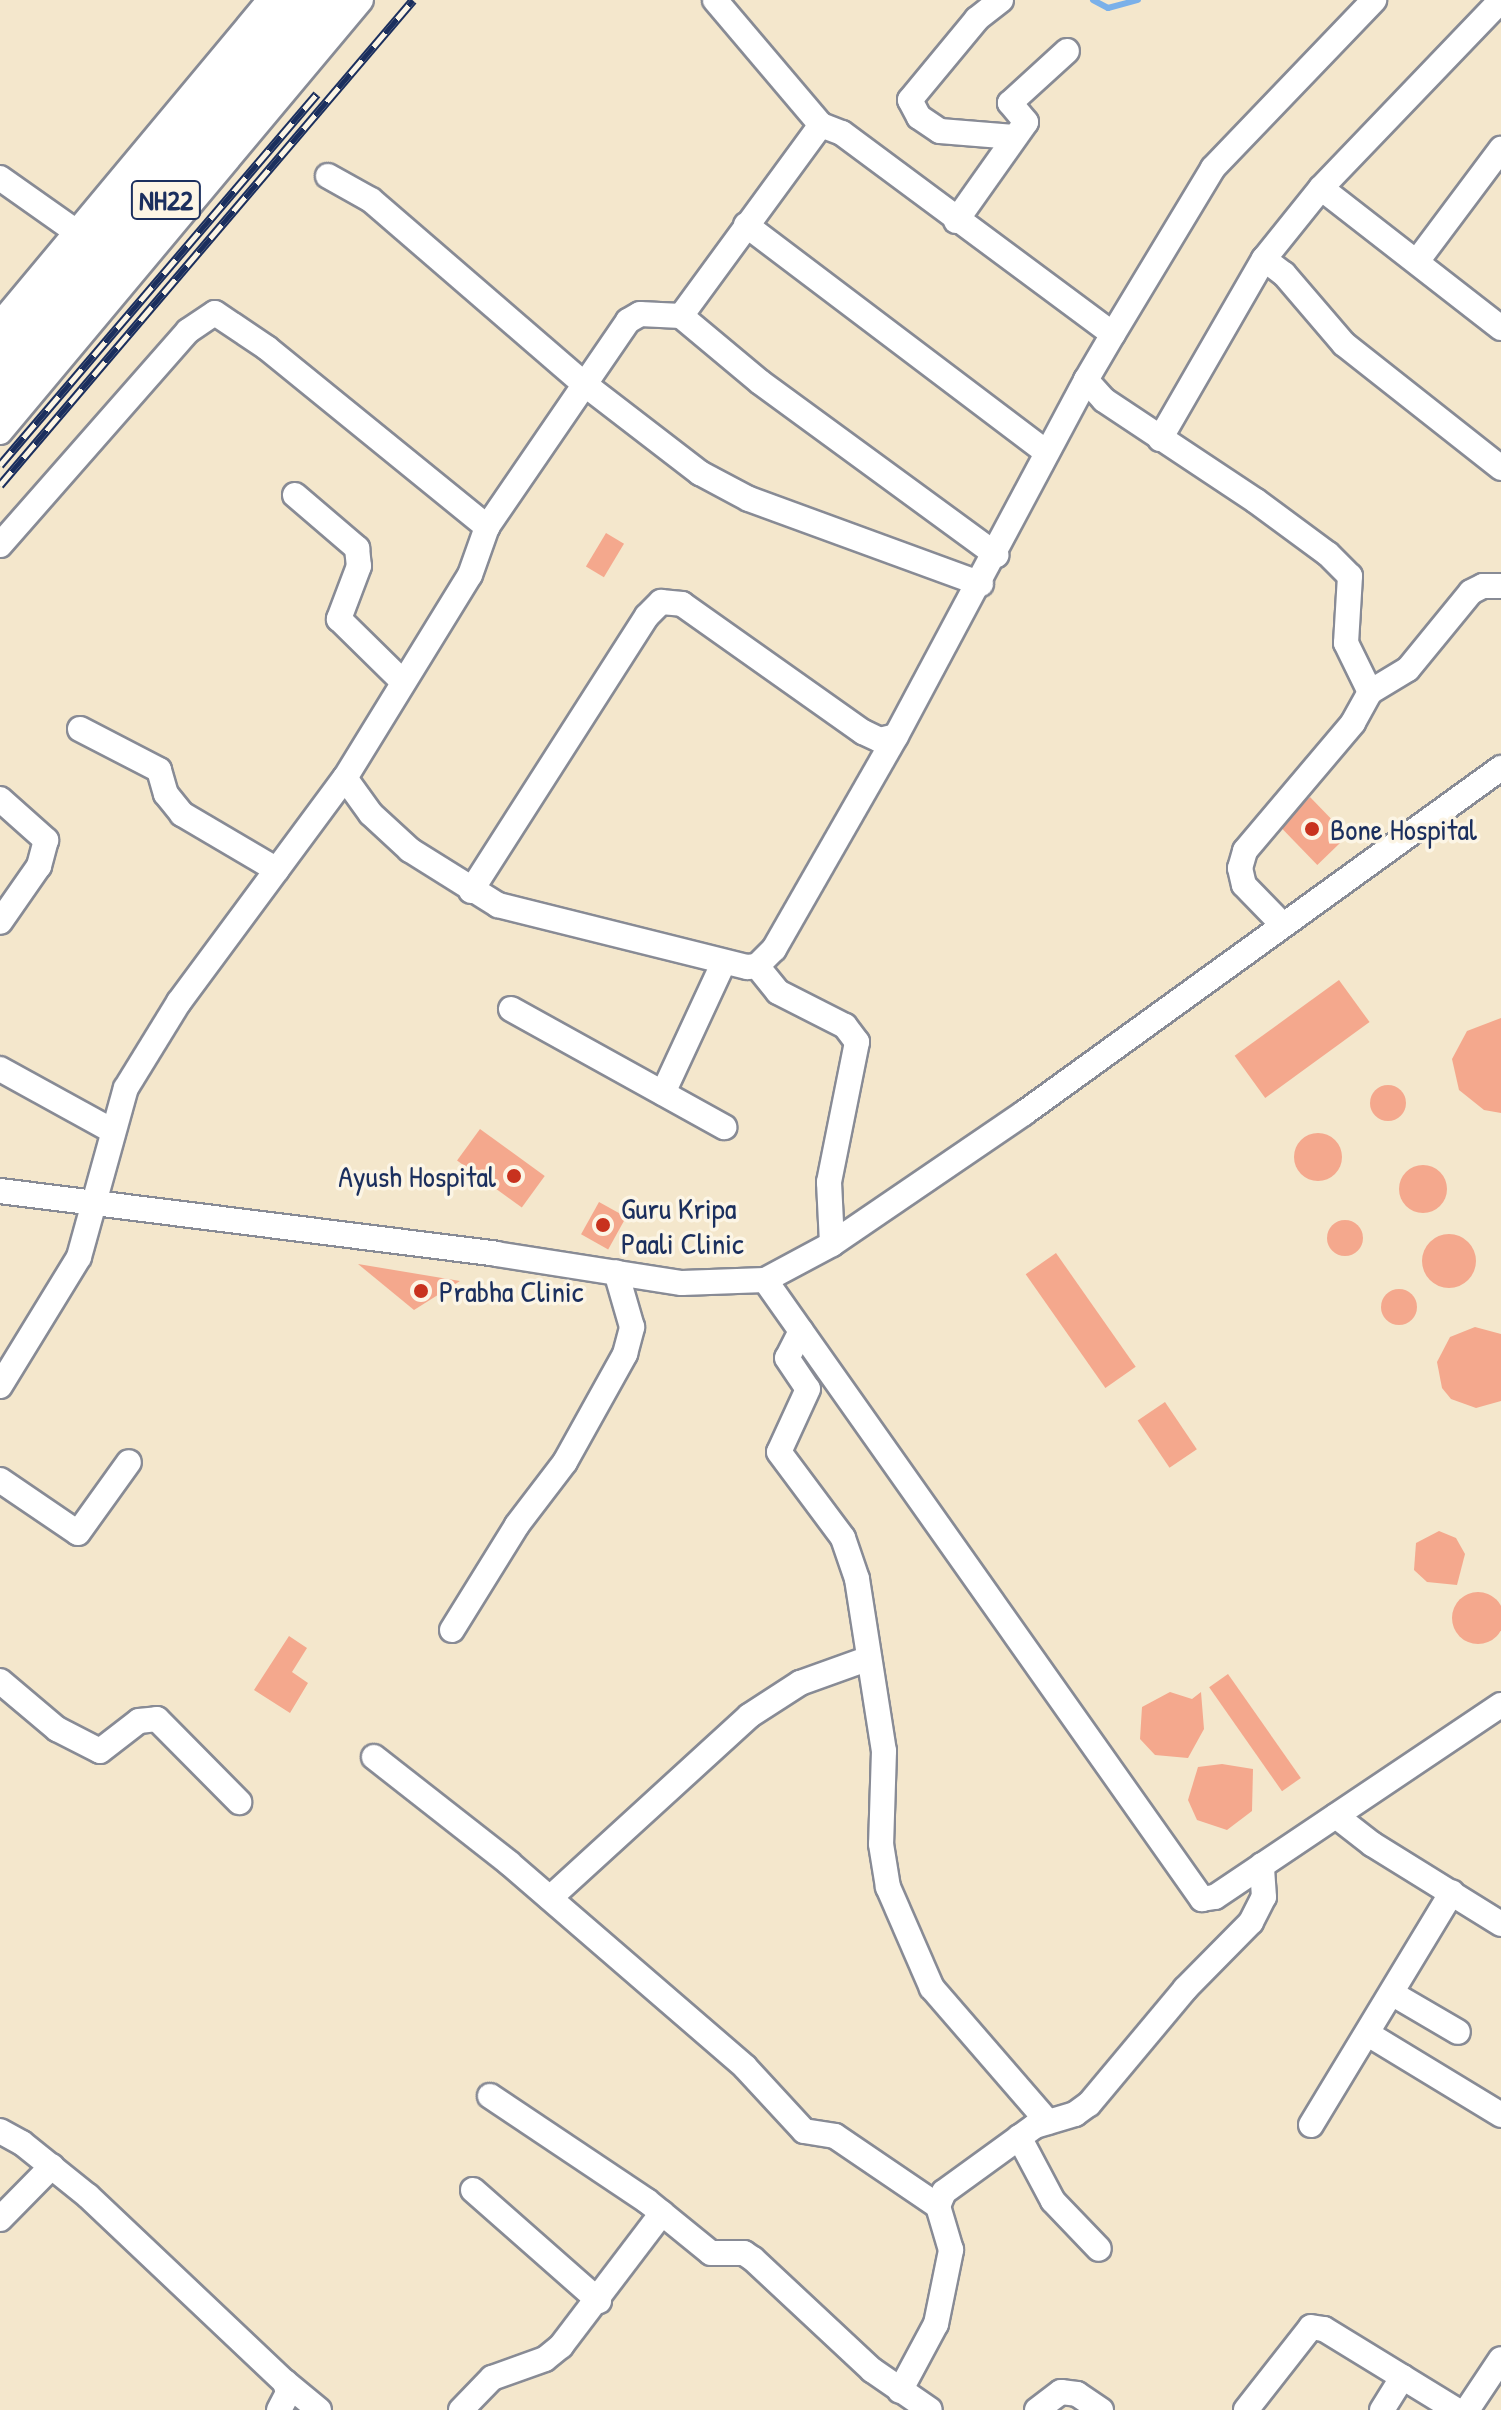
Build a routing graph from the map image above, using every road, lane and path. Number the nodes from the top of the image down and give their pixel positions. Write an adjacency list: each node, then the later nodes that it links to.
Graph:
1 (299, 0): 25 (highway, NH22)
2 (333, 0): 28 (highway, NH22)
3 (361, 0): 29 (street)
4 (715, 0): 10 (street)
5 (1001, 0): 11 (street)
6 (1374, 0): 24 (street)
7 (1501, 0): 15 (street)
8 (261, 3): 18 (street)
9 (1067, 51): 11 (street)
10 (821, 125): 16 (street); 17 (street)
11 (1014, 137): 16 (street)
12 (1501, 149): 20 (street)
13 (328, 176): 27 (street)
14 (0, 178): 18 (street)
15 (1321, 188): 19 (street); 20 (street)
16 (956, 221): 24 (street)
17 (746, 225): 21 (street); 31 (street)
18 (78, 233): 22 (street)
19 (1264, 259): 30 (street); 32 (street)
20 (1418, 260): 23 (street)
21 (681, 316): 27 (street); 36 (street)
22 (0, 324)
23 (1501, 328)
24 (1113, 334): 26 (street)
25 (0, 357)
26 (1086, 380): 30 (street); 31 (street)
27 (583, 383): 34 (street); 37 (street)
28 (0, 400)
29 (0, 432)
30 (1160, 439): 40 (street)
31 (1045, 451): 36 (street)
32 (1501, 468)
33 (295, 495): 39 (street)
34 (487, 527): 35 (street); 39 (street)
35 (0, 545)
36 (996, 555): 37 (street)
37 (981, 584): 42 (street)
38 (1501, 586): 40 (street)
39 (401, 680): 44 (street)
40 (1370, 692): 49 (street)
41 (80, 729): 46 (street)
42 (896, 736): 47 (street); 51 (street)
43 (1501, 768): 49 (street)
44 (345, 778): 46 (street); 47 (street)
45 (0, 799): 48 (street)
46 (277, 870): 56 (street)
47 (471, 891): 50 (street)
48 (0, 922)
49 (1281, 923): 59 (street)
50 (723, 964): 51 (street); 54 (street)
51 (757, 966): 59 (street)
52 (511, 1009): 54 (street)
53 (0, 1069): 56 (street)
54 (663, 1093): 55 (street)
55 (724, 1127)
56 (111, 1130): 58 (street)
57 (0, 1191): 58 (street)
58 (96, 1203): 60 (street); 63 (street)
59 (832, 1244): 61 (street)
60 (616, 1272): 61 (street); 66 (street)
61 (765, 1280): 62 (street)
62 (801, 1331): 67 (street); 73 (street)
63 (0, 1386)
64 (129, 1462): 65 (street)
65 (0, 1480)
66 (452, 1630)
67 (867, 1659): 75 (street); 82 (street)
68 (0, 1681): 71 (street)
69 (1501, 1705): 72 (street)
70 (374, 1757): 75 (street)
71 (239, 1802)
72 (1336, 1816): 73 (street); 74 (street)
73 (1262, 1865): 82 (street)
74 (1452, 1892): 76 (street); 77 (street)
75 (550, 1898): 88 (street)
76 (1501, 1924)
77 (1393, 1994): 78 (street); 79 (street)
78 (1458, 2032)
79 (1368, 2034): 81 (street); 83 (street)
80 (490, 2096): 89 (street)
81 (1501, 2115)
82 (1048, 2122): 85 (street)
83 (1311, 2125)
84 (0, 2131): 86 (street)
85 (1019, 2137): 88 (street); 91 (street)
86 (52, 2166): 90 (street); 95 (street)
87 (473, 2190): 92 (street)
88 (938, 2206): 96 (street)
89 (662, 2213): 92 (street); 96 (street)
90 (0, 2219)
91 (1099, 2249)
92 (599, 2301): 99 (street)
93 (1501, 2359): 106 (street)
94 (1403, 2377): 103 (street); 104 (street); 105 (street)
95 (285, 2382): 97 (street); 98 (street)
96 (900, 2391): 100 (street)
97 (279, 2410)
98 (319, 2410)
99 (461, 2410)
100 (930, 2410)
101 (1037, 2410): 102 (street)
102 (1101, 2410)
103 (1246, 2410)
104 (1382, 2410)
105 (1456, 2410)
106 (1467, 2410)

